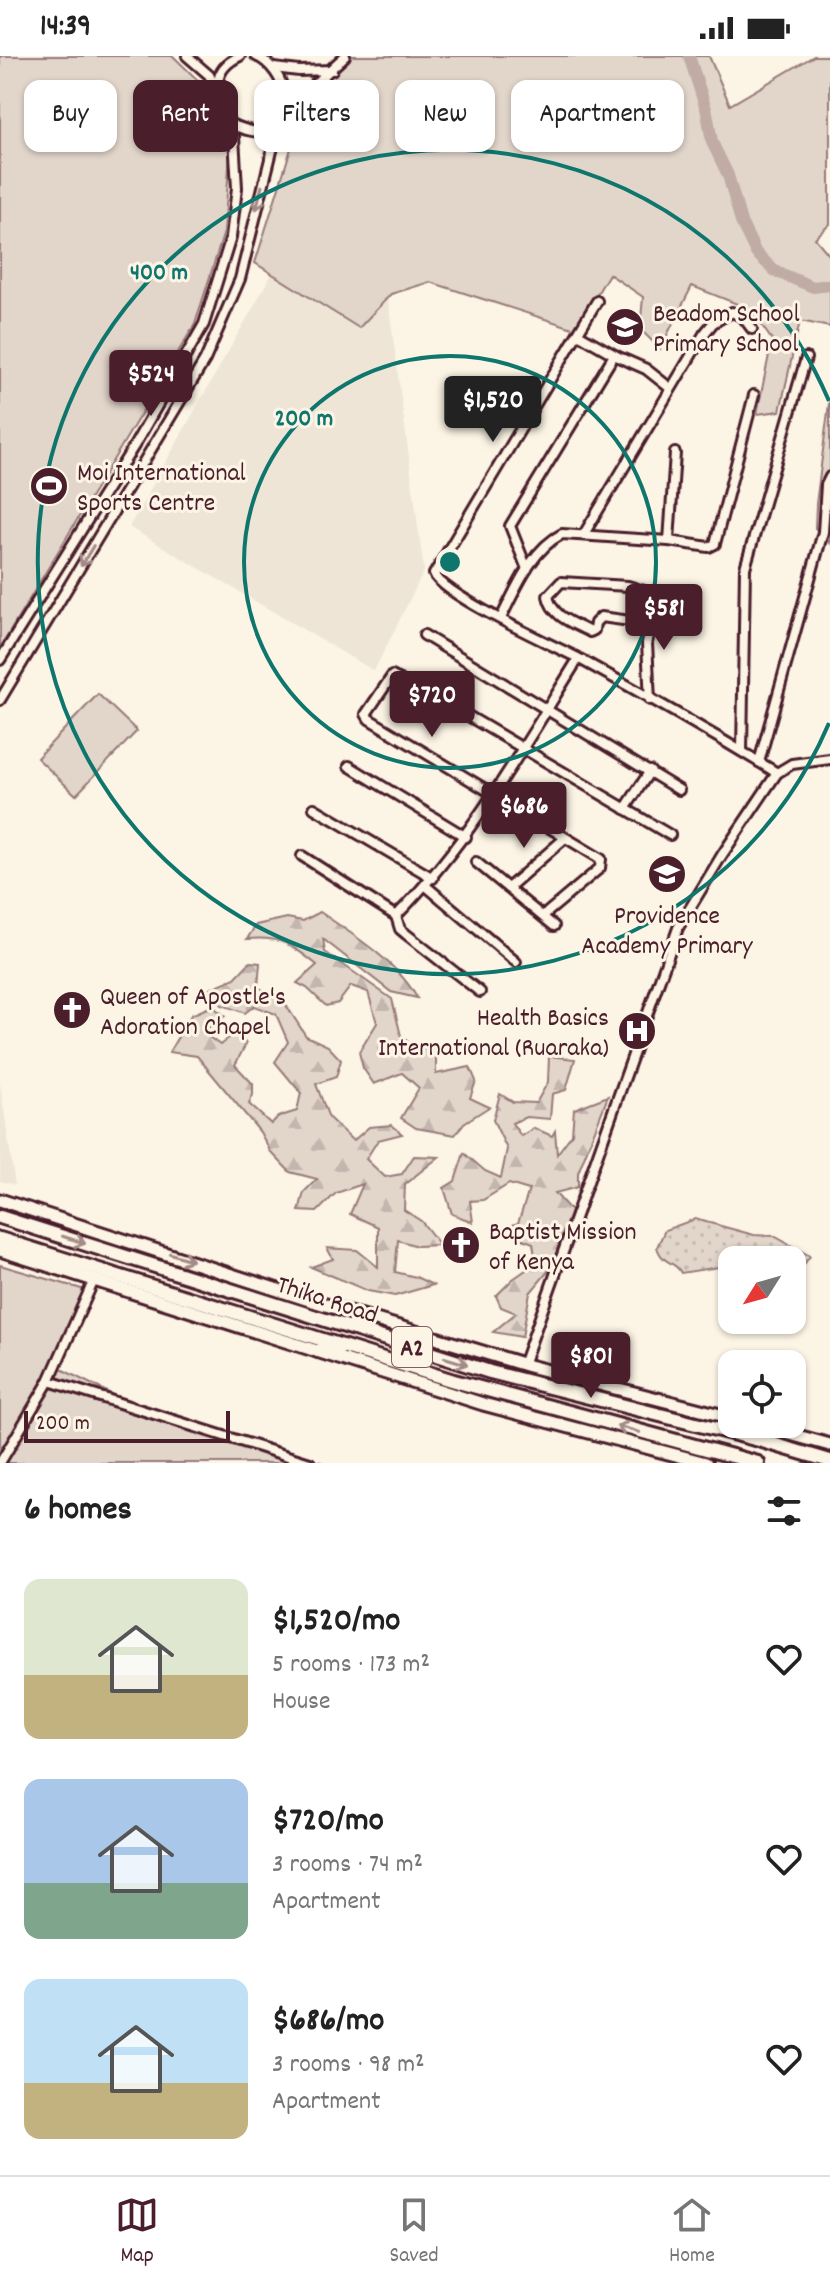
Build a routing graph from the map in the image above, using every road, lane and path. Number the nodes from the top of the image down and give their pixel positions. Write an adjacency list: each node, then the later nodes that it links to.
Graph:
1 (187, 56): 7 (street)
2 (240, 56): 8 (street)
3 (256, 56): 5 (street)
4 (345, 56): 6 (street)
5 (274, 68): 6 (street); 9 (street)
6 (332, 70): 10 (street)
7 (212, 80)
8 (220, 80)
9 (280, 80)
10 (320, 80)
11 (235, 152): 29 (street)
12 (272, 152): 30 (street, one-way to 30)
13 (597, 301): 15 (street)
14 (752, 329): 18 (street)
15 (578, 334): 16 (street); 25 (street)
16 (615, 355): 18 (street); 24 (street)
17 (806, 358): 34 (street)
18 (670, 388): 22 (street)
19 (754, 395): 23 (street)
20 (675, 453): 23 (street)
21 (830, 477): 36 (street)
22 (584, 534): 23 (street); 24 (street)
23 (669, 541)
24 (527, 569): 25 (street)
25 (501, 618): 28 (street)
26 (645, 623): 26 (street); 31 (street)
27 (424, 635): 32 (street)
28 (578, 659): 31 (street); 32 (street)
29 (0, 660)
30 (0, 700)
31 (650, 700): 34 (street)
32 (547, 708): 33 (street); 38 (street)
33 (522, 750): 41 (street); 41 (street); 43 (street)
34 (742, 751): 36 (street)
35 (830, 759): 39 (street)
36 (759, 762): 39 (street)
37 (349, 766): 45 (street)
38 (650, 771): 40 (street); 43 (street)
39 (777, 773): 64 (street)
40 (679, 790)
41 (494, 795): 45 (street); 46 (street)
42 (314, 808): 49 (street)
43 (625, 809): 44 (street)
44 (670, 835)
45 (466, 837): 49 (street)
46 (565, 838): 51 (street); 53 (street)
47 (302, 856): 52 (street)
48 (476, 862): 51 (street)
49 (433, 878): 50 (street)
50 (426, 886): 52 (street); 55 (street)
51 (508, 888): 53 (street)
52 (396, 916): 56 (street)
53 (543, 916): 54 (street)
54 (554, 926)
55 (516, 962)
56 (480, 992)
57 (0, 1200): 64 (main road, Thika Road, one-way to 64)
58 (0, 1217): 68 (highway, Thika Road / A2, one-way to 68)
59 (0, 1239): 62 (highway, Thika Road / A2)
60 (0, 1250): 61 (main road, Thika Road)
61 (94, 1280): 63 (main road, Thika Road); 65 (street)
62 (346, 1348): 63 (highway); 75 (highway, Thika Road / A2, one-way to 62)
63 (318, 1351): 74 (main road, Thika Road)
64 (523, 1365): 66 (main road, Thika Road)
65 (49, 1381): 72 (street); 73 (street)
66 (718, 1414)
67 (805, 1438): 69 (main road)
68 (759, 1440): 70 (highway); 71 (highway, Thika Road / A2)
69 (830, 1445)
70 (830, 1452)
71 (830, 1461)
72 (0, 1463)
73 (310, 1463)
74 (706, 1463)
75 (758, 1463)

